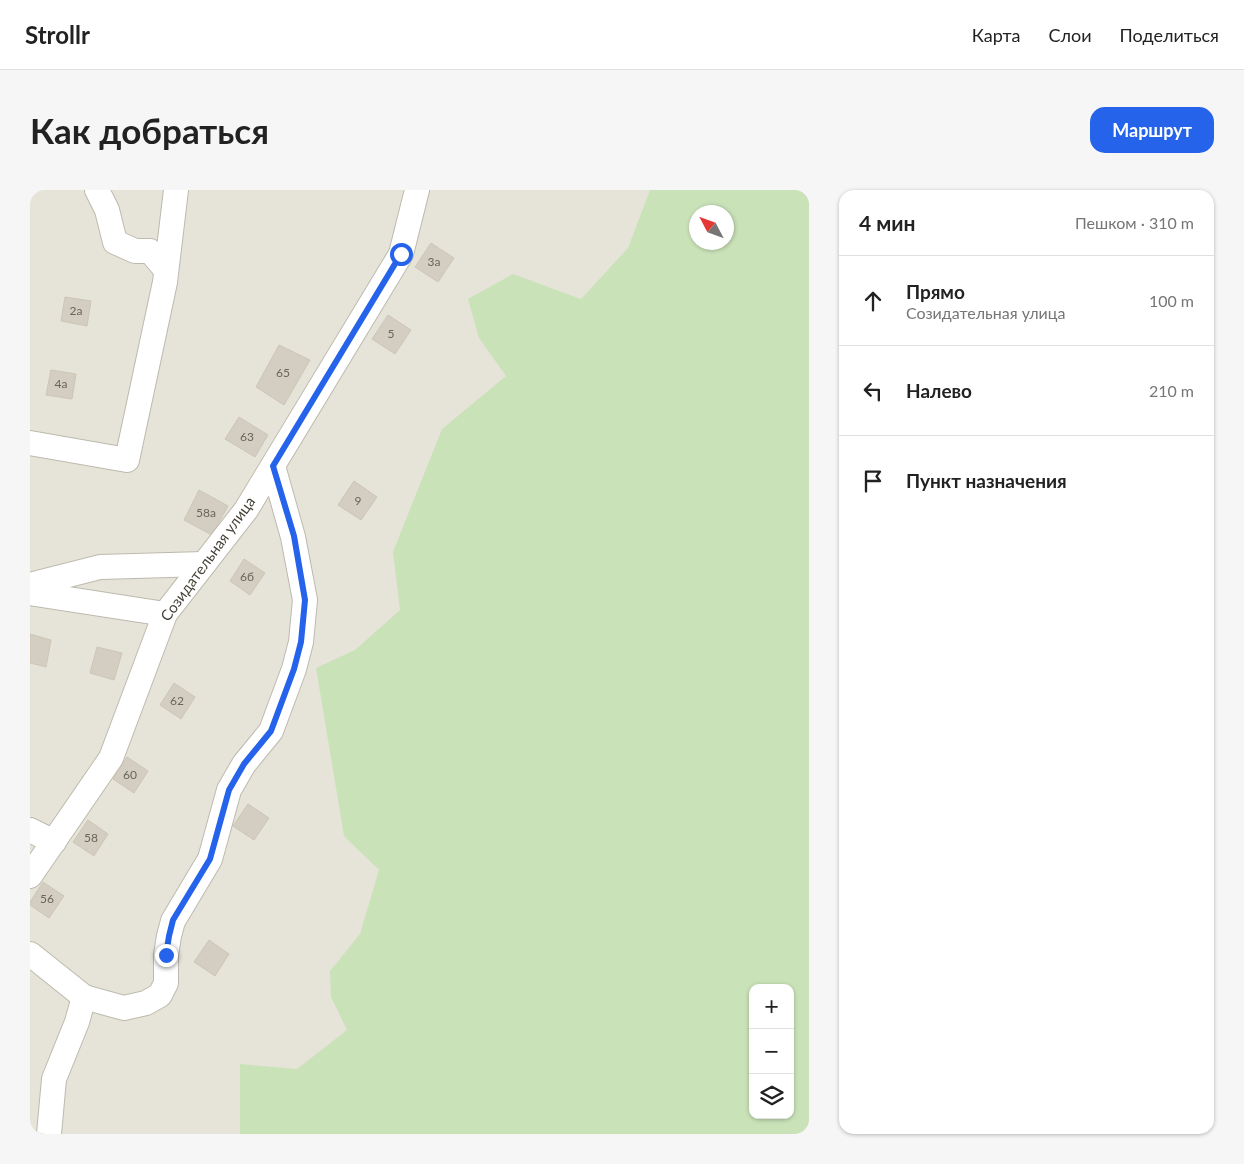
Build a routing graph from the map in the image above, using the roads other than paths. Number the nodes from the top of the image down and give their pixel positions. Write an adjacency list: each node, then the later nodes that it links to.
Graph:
1 (97, 190): 4 (street)
2 (176, 190): 4 (street)
3 (416, 190): 6 (street, Созидательная улица)
4 (166, 270): 5 (street)
5 (30, 443)
6 (273, 466): 7 (street, Созидательная улица); 15 (street)
7 (204, 564): 8 (street); 10 (street, Созидательная улица)
8 (30, 584)
9 (30, 593): 10 (street)
10 (164, 614): 12 (street, Созидательная улица)
11 (30, 830): 12 (street)
12 (54, 842): 13 (street, Созидательная улица)
13 (30, 876)
14 (30, 954): 15 (street)
15 (84, 997): 16 (street)
16 (49, 1134)

